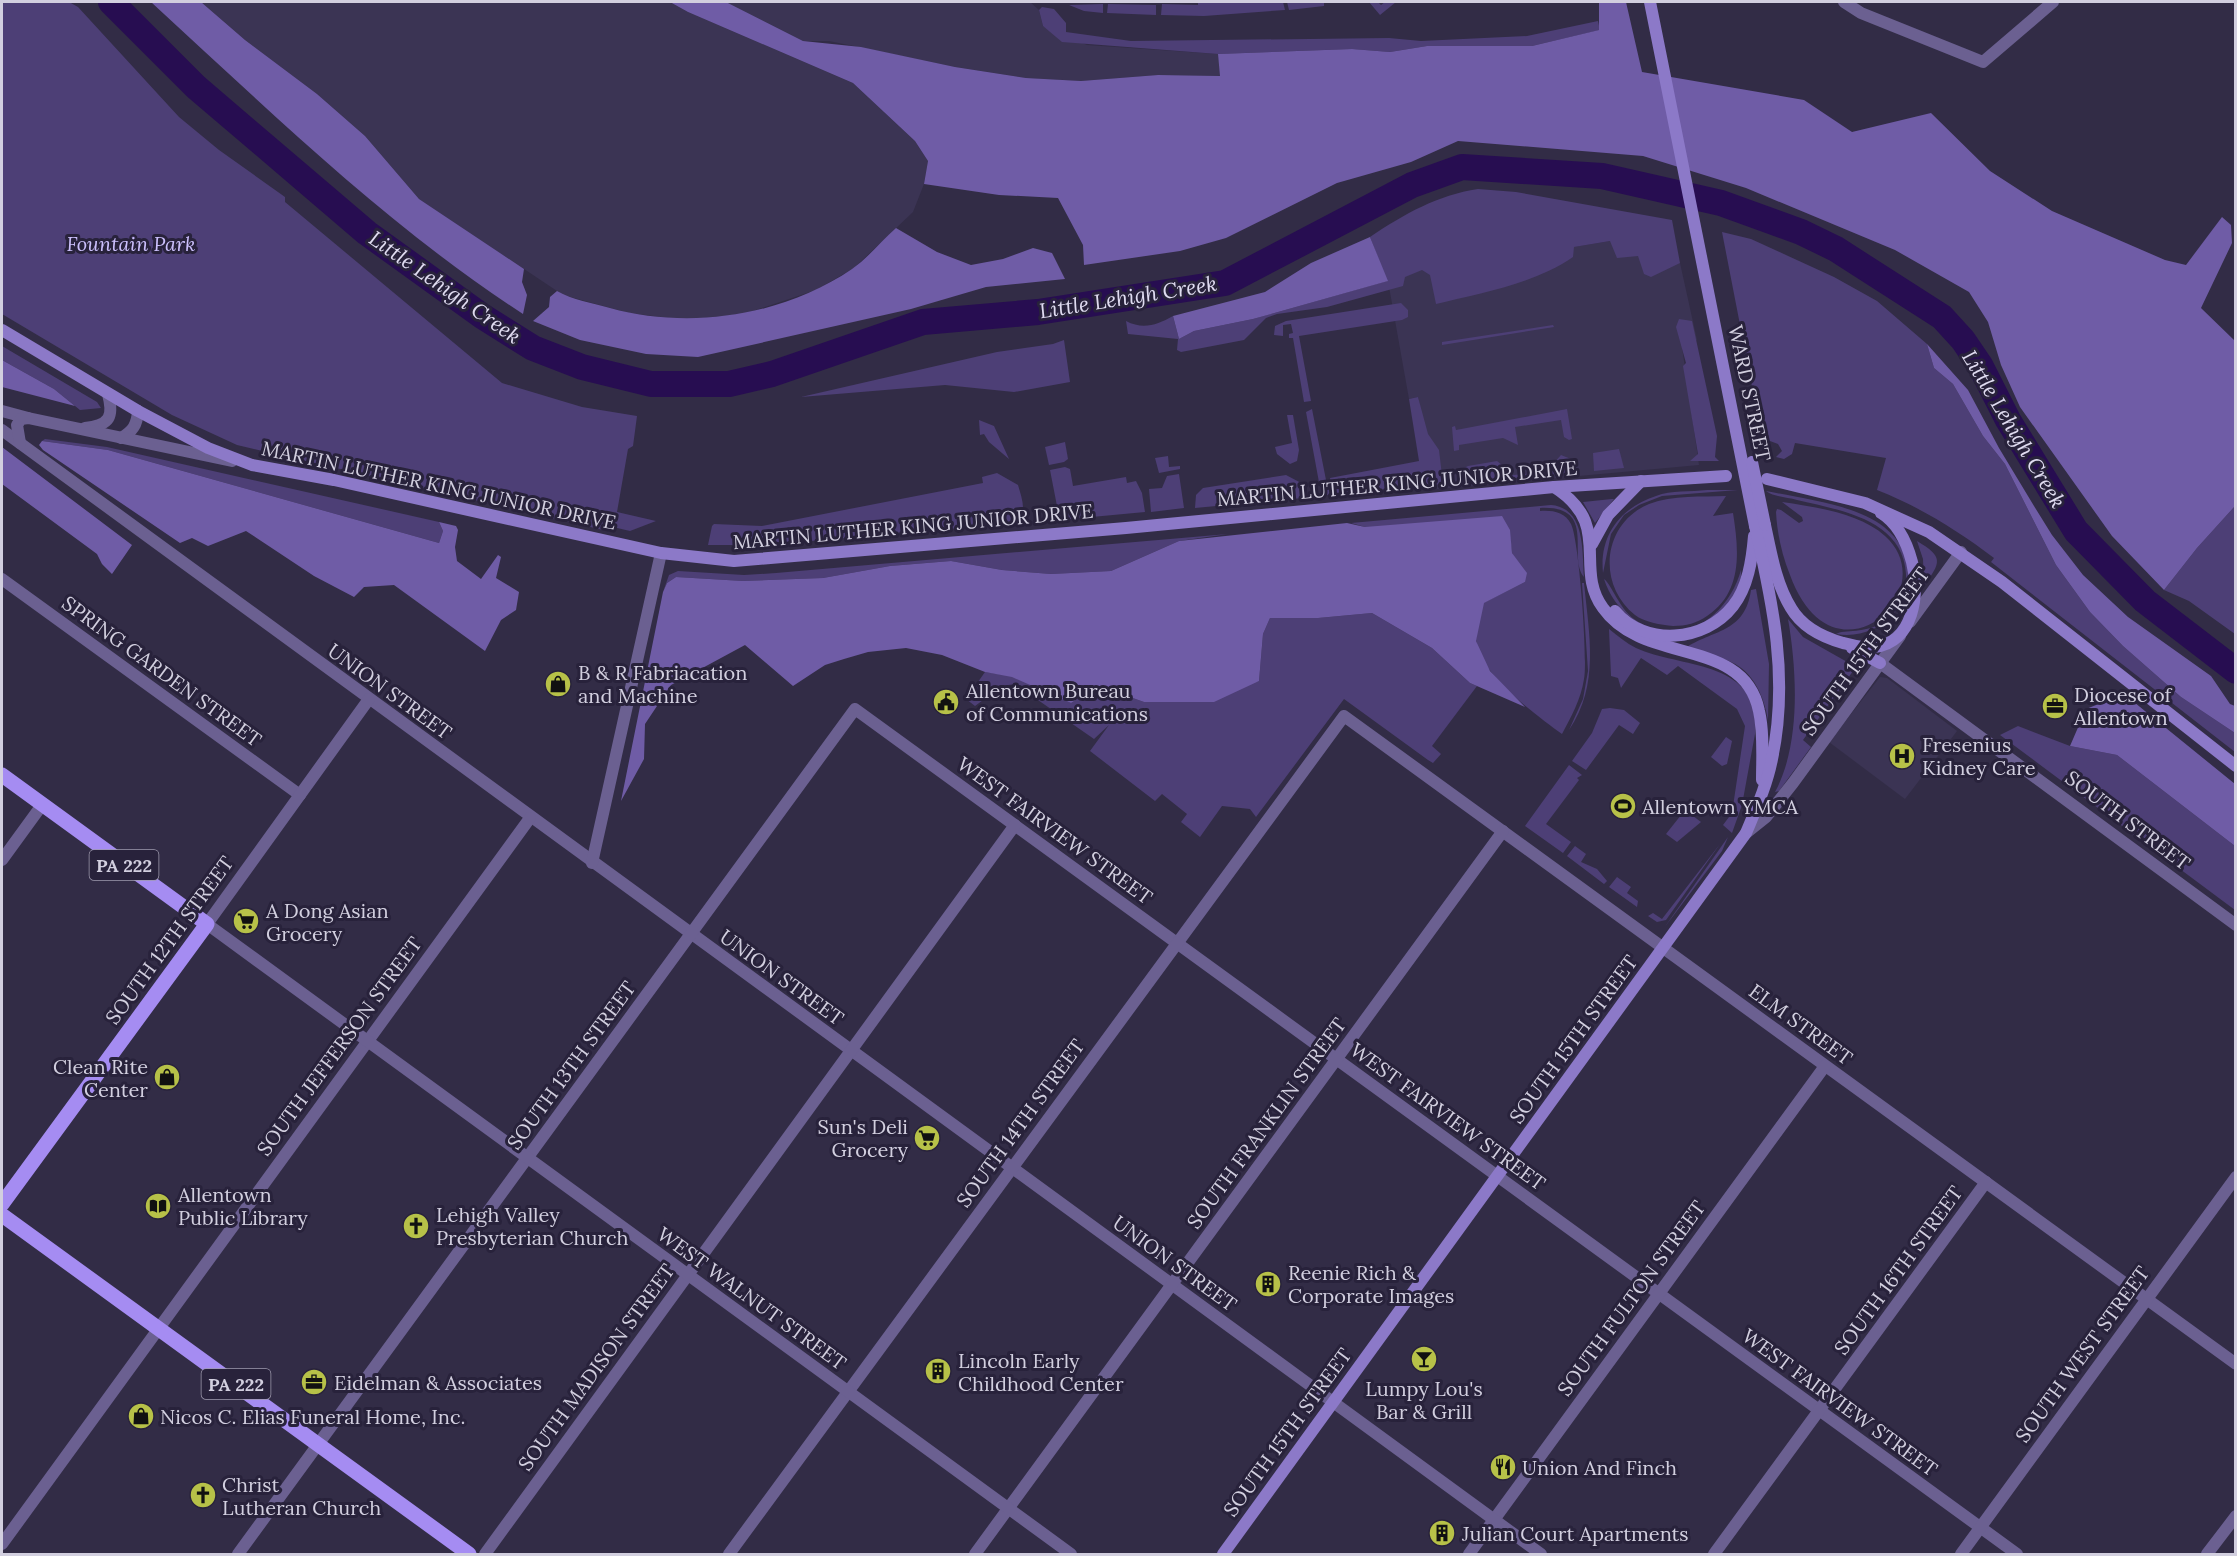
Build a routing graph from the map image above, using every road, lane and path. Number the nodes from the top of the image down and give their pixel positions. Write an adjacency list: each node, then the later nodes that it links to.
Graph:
1 (1650, 2): 19 (main road, WARD STREET, bridge)
2 (1844, 2): 3 (street)
3 (2053, 2)
4 (2, 330): 5 (main road, MARTIN LUTHER KING JUNIOR DRIVE)
5 (108, 394): 7 (main road, MARTIN LUTHER KING JUNIOR DRIVE); 9 (street)
6 (2, 411): 8 (street)
7 (138, 411): 11 (street); 13 (main road, MARTIN LUTHER KING JUNIOR DRIVE)
8 (28, 418): 9 (street); 12 (street)
9 (78, 428): 11 (street)
10 (2, 430): 12 (street, UNION STREET)
11 (121, 438): 13 (street)
12 (20, 443): 28 (street, UNION STREET)
13 (252, 465): 22 (main road, MARTIN LUTHER KING JUNIOR DRIVE)
14 (1726, 476): 16 (main road, MARTIN LUTHER KING JUNIOR DRIVE)
15 (1767, 479): 18 (main road)
16 (1641, 481): 17 (main road, MARTIN LUTHER KING JUNIOR DRIVE); 20 (main road)
17 (1554, 487): 20 (main road); 22 (main road, MARTIN LUTHER KING JUNIOR DRIVE)
18 (1865, 503): 21 (main road); 25 (main road)
19 (1760, 526): 23 (main road); 26 (main road); 33 (main road, WARD STREET)
20 (1590, 548): 23 (main road)
21 (1961, 552): 25 (street, SOUTH 15TH STREET); 31 (main road)
22 (661, 553): 41 (street)
23 (1593, 578): 33 (main road)
24 (3, 584): 34 (street, SPRING GARDEN STREET)
25 (1907, 626): 26 (main road); 27 (street, SOUTH 15TH STREET)
26 (1839, 642): 27 (main road)
27 (1880, 663): 39 (street, SOUTH 15TH STREET); 43 (street, SOUTH STREET)
28 (369, 699): 34 (street, SOUTH 12TH STREET); 36 (street, UNION STREET)
29 (855, 709): 37 (street, WEST FAIRVIEW STREET); 44 (street, SOUTH 13TH STREET)
30 (1344, 716): 38 (street, ELM STREET); 45 (street, SOUTH 14TH STREET)
31 (2235, 766)
32 (2, 775): 35 (main road, PA 222)
33 (1762, 793): 39 (main road, WARD STREET)
34 (300, 795): 42 (street, SOUTH 12TH STREET)
35 (42, 805): 40 (street); 42 (main road, PA 222)
36 (530, 818): 41 (street, UNION STREET); 47 (street, SOUTH JEFFERSON STREET)
37 (1015, 825): 45 (street, WEST FAIRVIEW STREET); 48 (street, SOUTH MADISON STREET)
38 (1503, 831): 46 (street, ELM STREET); 49 (street, SOUTH FRANKLIN STREET)
39 (1746, 833): 46 (main road, SOUTH 15TH STREET)
40 (2, 860)
41 (592, 863): 44 (street, UNION STREET)
42 (207, 924): 47 (street, WEST WALNUT STREET); 56 (main road, SOUTH 12TH STREET)
43 (2235, 925)
44 (690, 934): 48 (street, UNION STREET); 51 (street, SOUTH 13TH STREET)
45 (1177, 943): 49 (street, WEST FAIRVIEW STREET); 52 (street, SOUTH 14TH STREET)
46 (1663, 947): 50 (street, ELM STREET); 53 (main road, SOUTH 15TH STREET)
47 (367, 1041): 51 (street, WEST WALNUT STREET); 62 (street, SOUTH JEFFERSON STREET)
48 (851, 1051): 52 (street, UNION STREET); 58 (street, SOUTH MADISON STREET)
49 (1337, 1059): 53 (street, WEST FAIRVIEW STREET); 59 (street, SOUTH FRANKLIN STREET)
50 (1825, 1066): 55 (street, ELM STREET); 60 (street, SOUTH FULTON STREET)
51 (528, 1158): 58 (street, WEST WALNUT STREET); 67 (street, SOUTH 13TH STREET)
52 (1011, 1168): 59 (street, UNION STREET); 64 (street, SOUTH 14TH STREET)
53 (1497, 1176): 60 (street, WEST FAIRVIEW STREET); 65 (main road, SOUTH 15TH STREET)
54 (2235, 1178): 61 (street, SOUTH WEST STREET)
55 (1986, 1182): 61 (street, ELM STREET); 66 (street, SOUTH 16TH STREET)
56 (2, 1204)
57 (2, 1215): 62 (main road, PA 222)
58 (687, 1275): 64 (street, WEST WALNUT STREET); 75 (street, SOUTH MADISON STREET)
59 (1173, 1285): 65 (street, UNION STREET); 68 (street, SOUTH FRANKLIN STREET)
60 (1659, 1293): 66 (street, WEST FAIRVIEW STREET); 70 (street, SOUTH FULTON STREET)
61 (2146, 1299): 63 (street, ELM STREET); 71 (street, SOUTH WEST STREET)
62 (158, 1327): 67 (main road, PA 222); 72 (street, SOUTH JEFFERSON STREET)
63 (2235, 1364)
64 (848, 1392): 68 (street, WEST WALNUT STREET); 76 (street, SOUTH 14TH STREET)
65 (1333, 1402): 70 (street, UNION STREET); 79 (main road, SOUTH 15TH STREET)
66 (1819, 1411): 71 (street, WEST FAIRVIEW STREET); 82 (street, SOUTH 16TH STREET)
67 (319, 1445): 73 (street, SOUTH 13TH STREET); 74 (main road, PA 222)
68 (1009, 1509): 77 (street, SOUTH FRANKLIN STREET); 78 (street, WEST WALNUT STREET)
69 (2235, 1516): 85 (street)
70 (1495, 1520): 80 (street, SOUTH FULTON STREET); 81 (street, UNION STREET)
71 (1981, 1528): 83 (street, SOUTH WEST STREET); 84 (street, WEST FAIRVIEW STREET)
72 (2, 1544)
73 (238, 1554)
74 (469, 1554)
75 (485, 1554)
76 (729, 1554)
77 (975, 1554)
78 (1071, 1554)
79 (1223, 1554)
80 (1469, 1554)
81 (1541, 1554)
82 (1714, 1554)
83 (1961, 1554)
84 (2017, 1554)
85 (2207, 1554)

